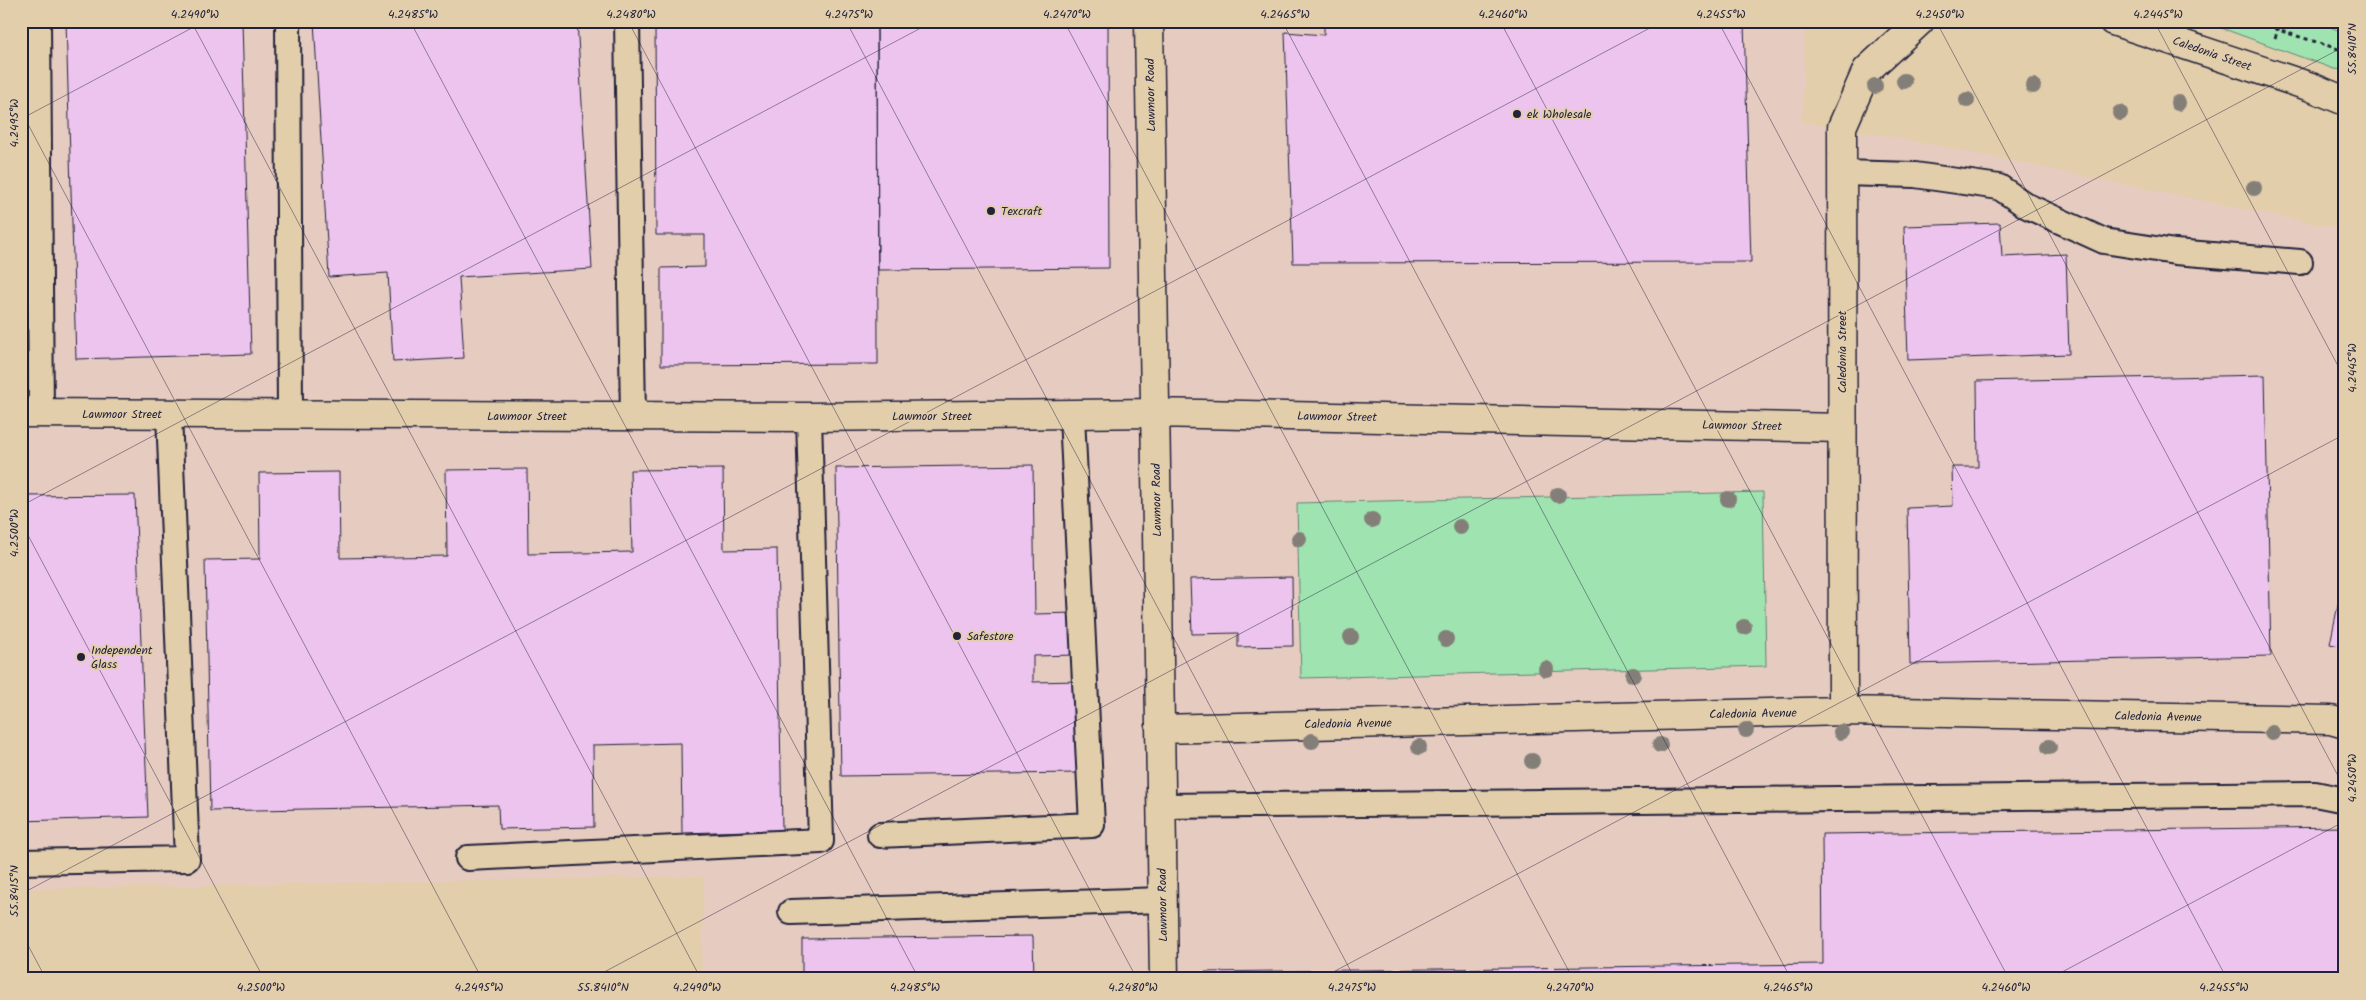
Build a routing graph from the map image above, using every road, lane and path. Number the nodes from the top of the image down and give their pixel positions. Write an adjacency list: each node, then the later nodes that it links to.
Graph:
1 (38, 21): 14 (lane)
2 (288, 21): 17 (lane)
3 (627, 21): 19 (lane)
4 (1150, 21): 15 (street, Lawmoor Road)
5 (1920, 21): 12 (street, Caledonia Street)
6 (2113, 21): 9 (street, Caledonia Street)
7 (2260, 21): 8 (path)
8 (2345, 51)
9 (2311, 87): 10 (street, Caledonia Street); 11 (street, Caledonia Street)
10 (2345, 87)
11 (2345, 101)
12 (1842, 173): 13 (lane); 21 (street, Caledonia Street)
13 (2300, 262)
14 (31, 413): 16 (street, Lawmoor Street)
15 (1156, 413): 18 (street, Lawmoor Street); 21 (street, Lawmoor Street); 24 (street, Lawmoor Road)
16 (169, 414): 17 (street, Lawmoor Street); 29 (lane)
17 (290, 414): 19 (street, Lawmoor Street)
18 (1072, 416): 20 (street, Lawmoor Street); 27 (lane)
19 (633, 417): 20 (street, Lawmoor Street)
20 (809, 417): 28 (lane)
21 (1842, 428): 22 (street, Caledonia Street)
22 (1843, 711): 23 (street, Caledonia Avenue); 24 (street, Caledonia Avenue)
23 (2345, 724)
24 (1160, 729): 26 (street, Lawmoor Road)
25 (2345, 800): 26 (lane)
26 (1161, 806): 30 (street, Lawmoor Road)
27 (880, 835)
28 (468, 858)
29 (21, 862)
30 (1163, 900): 31 (lane); 32 (street, Lawmoor Road)
31 (791, 912)
32 (1164, 979)

